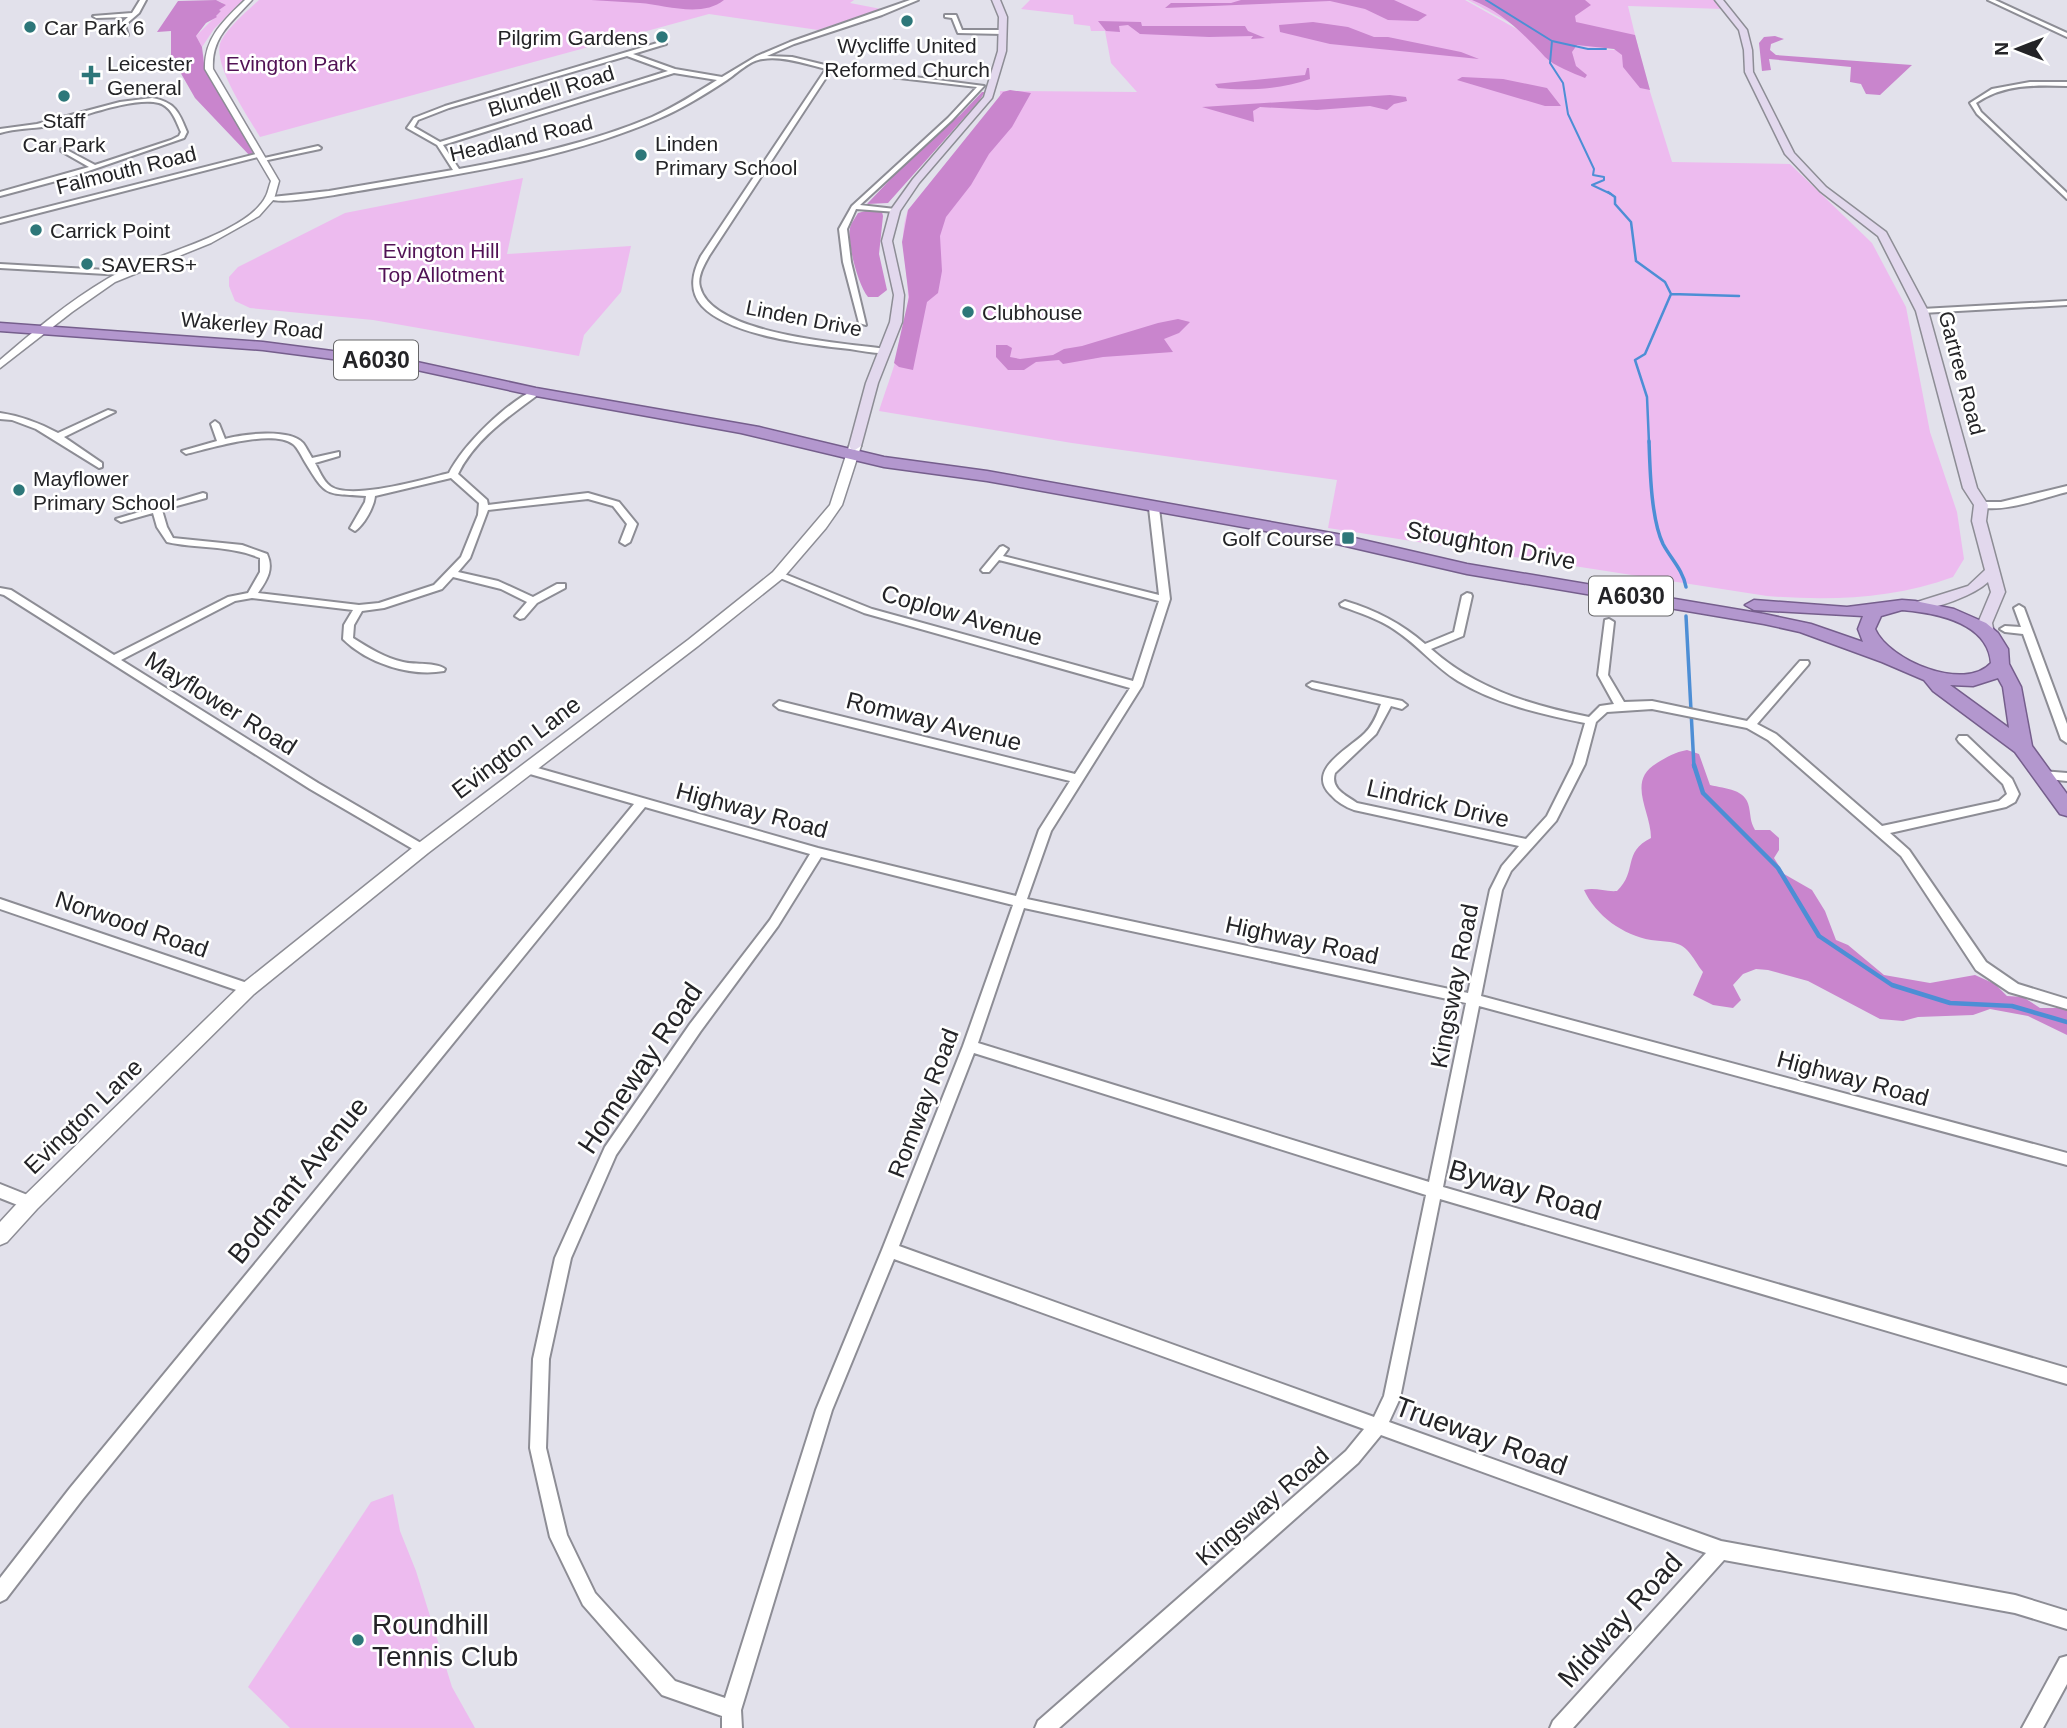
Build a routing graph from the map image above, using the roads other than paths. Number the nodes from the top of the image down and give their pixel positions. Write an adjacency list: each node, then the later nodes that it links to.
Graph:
1 (143, 0): 7 (street)
2 (249, 0): 26 (street)
3 (915, 0): 14 (street, Headland Road)
4 (996, 0): 10 (main road, Evington Lane)
5 (1719, 0): 38 (main road, Gartree Road)
6 (1991, 0): 12 (street)
7 (134, 15): 8 (street); 11 (street)
8 (96, 16)
9 (947, 16): 10 (street)
10 (1003, 32): 33 (main road, Evington Lane)
11 (126, 34)
12 (2067, 35)
13 (664, 43): 15 (street)
14 (789, 44): 16 (street, Headland Road); 17 (street)
15 (627, 54): 19 (street); 23 (street)
16 (760, 57): 17 (street); 20 (street, Headland Road)
17 (800, 61): 18 (street)
18 (829, 68): 32 (street); 42 (street, Linden Drive)
19 (674, 71): 20 (street); 23 (street, Blundell Road)
20 (725, 79): 28 (street, Headland Road)
21 (2067, 84): 30 (street)
22 (0, 131): 27 (street)
23 (439, 144): 28 (street)
24 (319, 148): 26 (street, Falmouth Road)
25 (63, 150): 27 (street)
26 (261, 157): 31 (street); 34 (street, Falmouth Road)
27 (94, 167): 29 (street)
28 (457, 171): 31 (street, Headland Road)
29 (0, 194)
30 (2067, 197)
31 (272, 199): 36 (street)
32 (853, 207): 33 (street); 39 (street)
33 (895, 211): 42 (main road, Evington Lane)
34 (0, 221)
35 (0, 266): 36 (street)
36 (124, 273): 41 (street)
37 (2067, 303): 38 (street)
38 (1922, 311): 59 (main road, Gartree Road)
39 (863, 323)
40 (0, 327): 41 (highway, Wakerley Road / A6030)
41 (43, 329): 43 (street); 44 (highway, Wakerley Road / A6030)
42 (885, 351): 50 (main road, Evington Lane)
43 (0, 365)
44 (536, 392): 50 (highway, Wakerley Road / A6030); 55 (street)
45 (111, 412): 48 (street)
46 (0, 416): 48 (street)
47 (215, 424): 49 (street)
48 (57, 437): 54 (street)
49 (222, 441): 51 (street); 53 (street)
50 (854, 450): 61 (highway, Stoughton Drive / A6030); 71 (street, Evington Lane)
51 (186, 451)
52 (336, 454): 53 (street)
53 (311, 461): 57 (street)
54 (99, 465)
55 (453, 475): 57 (street); 60 (street)
56 (2067, 489): 59 (street)
57 (371, 494): 64 (street)
58 (203, 496): 62 (street)
59 (1981, 505): 69 (main road, Gartree Road)
60 (484, 508): 65 (street); 70 (street)
61 (1154, 508): 66 (highway, Stoughton Drive / A6030); 76 (street, Romway Road)
62 (157, 510): 63 (street); 74 (street)
63 (121, 519)
64 (355, 528)
65 (625, 542)
66 (1372, 547): 82 (highway, Stoughton Drive / A6030); 88 (highway, Stoughton Drive / A6030)
67 (1000, 553): 68 (street); 76 (street)
68 (985, 570)
69 (1992, 571): 79 (main road); 85 (main road, Gartree Road)
70 (453, 574): 77 (street); 80 (street)
71 (778, 575): 95 (street, Coplow Avenue); 105 (street, Evington Lane)
72 (561, 586): 77 (street)
73 (0, 591): 89 (street, Mayflower Road)
74 (252, 595): 80 (street); 89 (street)
75 (1467, 596): 87 (street)
76 (1165, 599): 95 (street, Romway Road)
77 (533, 601): 83 (street)
78 (1345, 604): 87 (street)
79 (1922, 605): 82 (highway, Stoughton Drive); 85 (highway)
80 (359, 608): 92 (street)
81 (2019, 608): 86 (street)
82 (1880, 610): 88 (highway)
83 (520, 616)
84 (1609, 622): 99 (street)
85 (1996, 631): 86 (street); 91 (highway)
86 (2028, 631): 103 (street)
87 (1423, 648): 100 (street)
88 (1887, 657): 93 (highway, Stoughton Drive)
89 (112, 660): 113 (street, Mayflower Road)
90 (1804, 663): 101 (street)
91 (2000, 664): 93 (highway); 104 (highway)
92 (440, 669)
93 (1931, 677): 104 (highway)
94 (1312, 685): 96 (street)
95 (1138, 686): 108 (street, Romway Road)
96 (1387, 702): 98 (street); 112 (street, Lindrick Drive)
97 (779, 705): 108 (street, Romway Avenue)
98 (1402, 705)
99 (1621, 706): 100 (street); 101 (street)
100 (1591, 721): 112 (street, Kingsway Road)
101 (1750, 725): 111 (street)
102 (1963, 739): 111 (street)
103 (2067, 739)
104 (2022, 747): 106 (highway)
105 (527, 769): 109 (street, Highway Road); 113 (street, Evington Lane)
106 (2042, 775): 107 (street); 110 (highway)
107 (2067, 777)
108 (1078, 779): 115 (street, Romway Road)
109 (641, 803): 114 (street, Highway Road); 130 (street, Bodnant Avenue)
110 (2067, 809)
111 (1881, 831): 119 (street)
112 (1528, 844): 118 (street, Kingsway Road)
113 (422, 849): 117 (street, Evington Lane)
114 (818, 852): 115 (street, Highway Road); 133 (street, Homeway Road)
115 (1020, 902): 118 (street, Highway Road); 120 (street, Romway Road)
116 (0, 904): 117 (street, Norwood Road)
117 (248, 989): 124 (street, Evington Lane)
118 (1475, 1000): 121 (street, Highway Road); 123 (street, Kingsway Road)
119 (2067, 1004)
120 (970, 1046): 123 (street, Byway Road); 126 (street, Romway Road)
121 (2067, 1159)
122 (0, 1191): 124 (street)
123 (1435, 1191): 127 (street, Byway Road); 128 (street, Kingsway Road)
124 (30, 1203): 125 (street, Evington Lane)
125 (0, 1236)
126 (890, 1250): 128 (street, Trueway Road); 133 (street, Romway Road)
127 (2067, 1376)
128 (1378, 1426): 129 (street, Trueway Road); 135 (street, Kingsway Road)
129 (1721, 1550): 131 (street, Trueway Road); 136 (street, Midway Road)
130 (0, 1593)
131 (2067, 1620)
132 (2067, 1665): 137 (street)
133 (731, 1710): 134 (street, Romway Road)
134 (732, 1728)
135 (1045, 1728)
136 (1560, 1728)
137 (2032, 1728)

